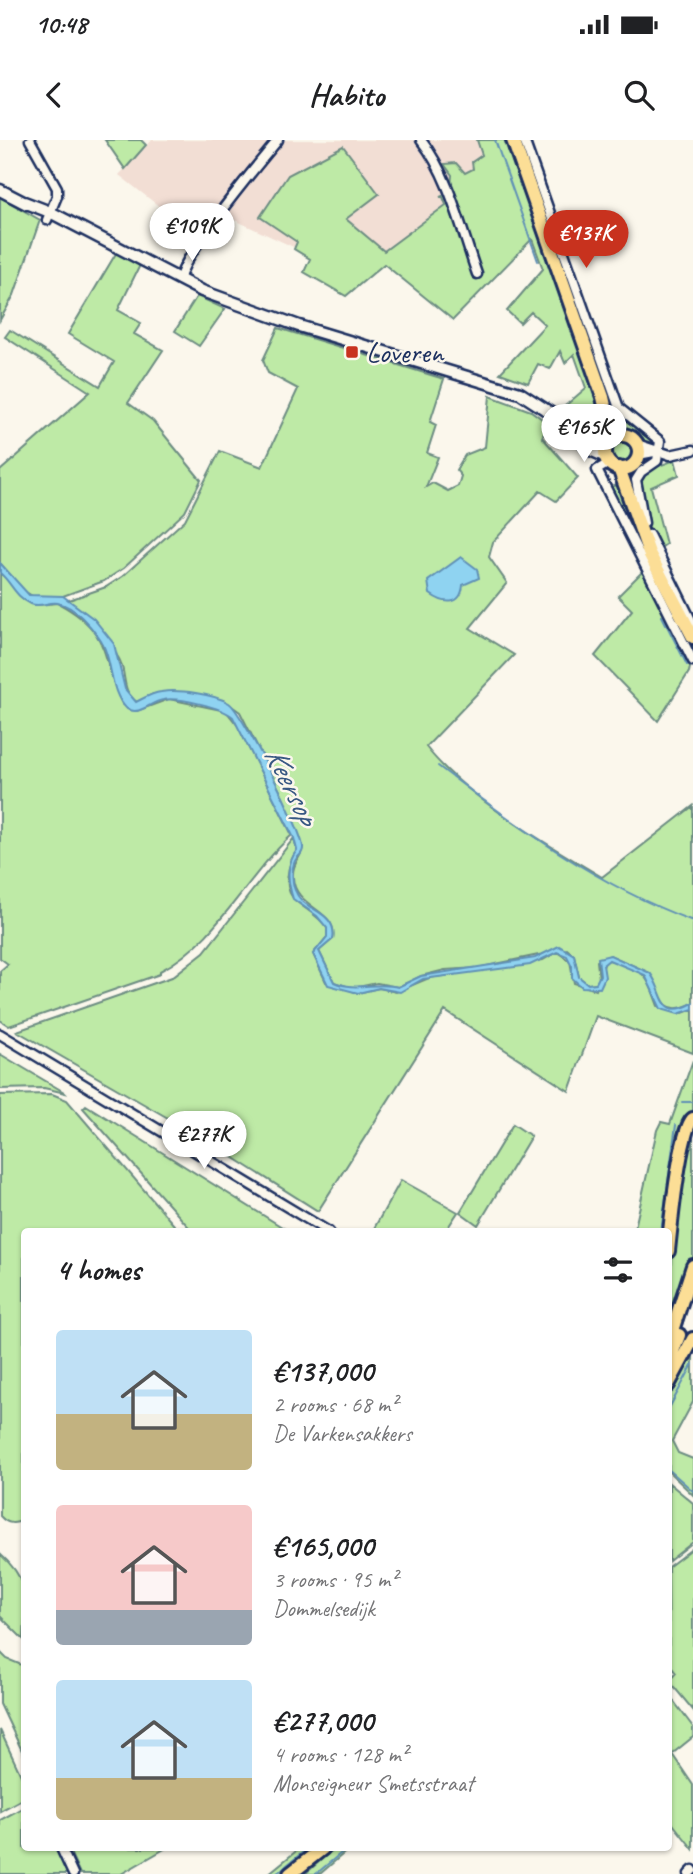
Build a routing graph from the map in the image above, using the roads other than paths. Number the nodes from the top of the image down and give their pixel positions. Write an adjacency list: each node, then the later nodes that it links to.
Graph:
1 (30, 140): 7 (street)
2 (278, 140): 9 (street)
3 (421, 140): 8 (street)
4 (513, 140): 13 (main road)
5 (524, 140): 12 (street)
6 (0, 190): 7 (street)
7 (49, 216): 9 (street)
8 (477, 274)
9 (181, 277): 13 (street)
10 (637, 450): 12 (street); 13 (main road); 13 (main road)
11 (693, 450): 12 (street)
12 (657, 452): 14 (street)
13 (615, 453): 15 (main road); 16 (street)
14 (693, 624)
15 (693, 637)
16 (693, 662)
17 (0, 1034): 19 (street)
18 (693, 1119): 20 (main road)
19 (322, 1228)
20 (671, 1228)
21 (693, 1266): 23 (main road)
22 (693, 1292): 25 (main road)
23 (672, 1331)
24 (693, 1339): 26 (main road)
25 (672, 1352)
26 (672, 1377)
27 (62, 1851): 31 (street)
28 (319, 1851): 32 (main road)
29 (329, 1851): 33 (main road)
30 (693, 1870): 34 (street)
31 (74, 1874)
32 (290, 1874)
33 (302, 1874)
34 (689, 1874)

